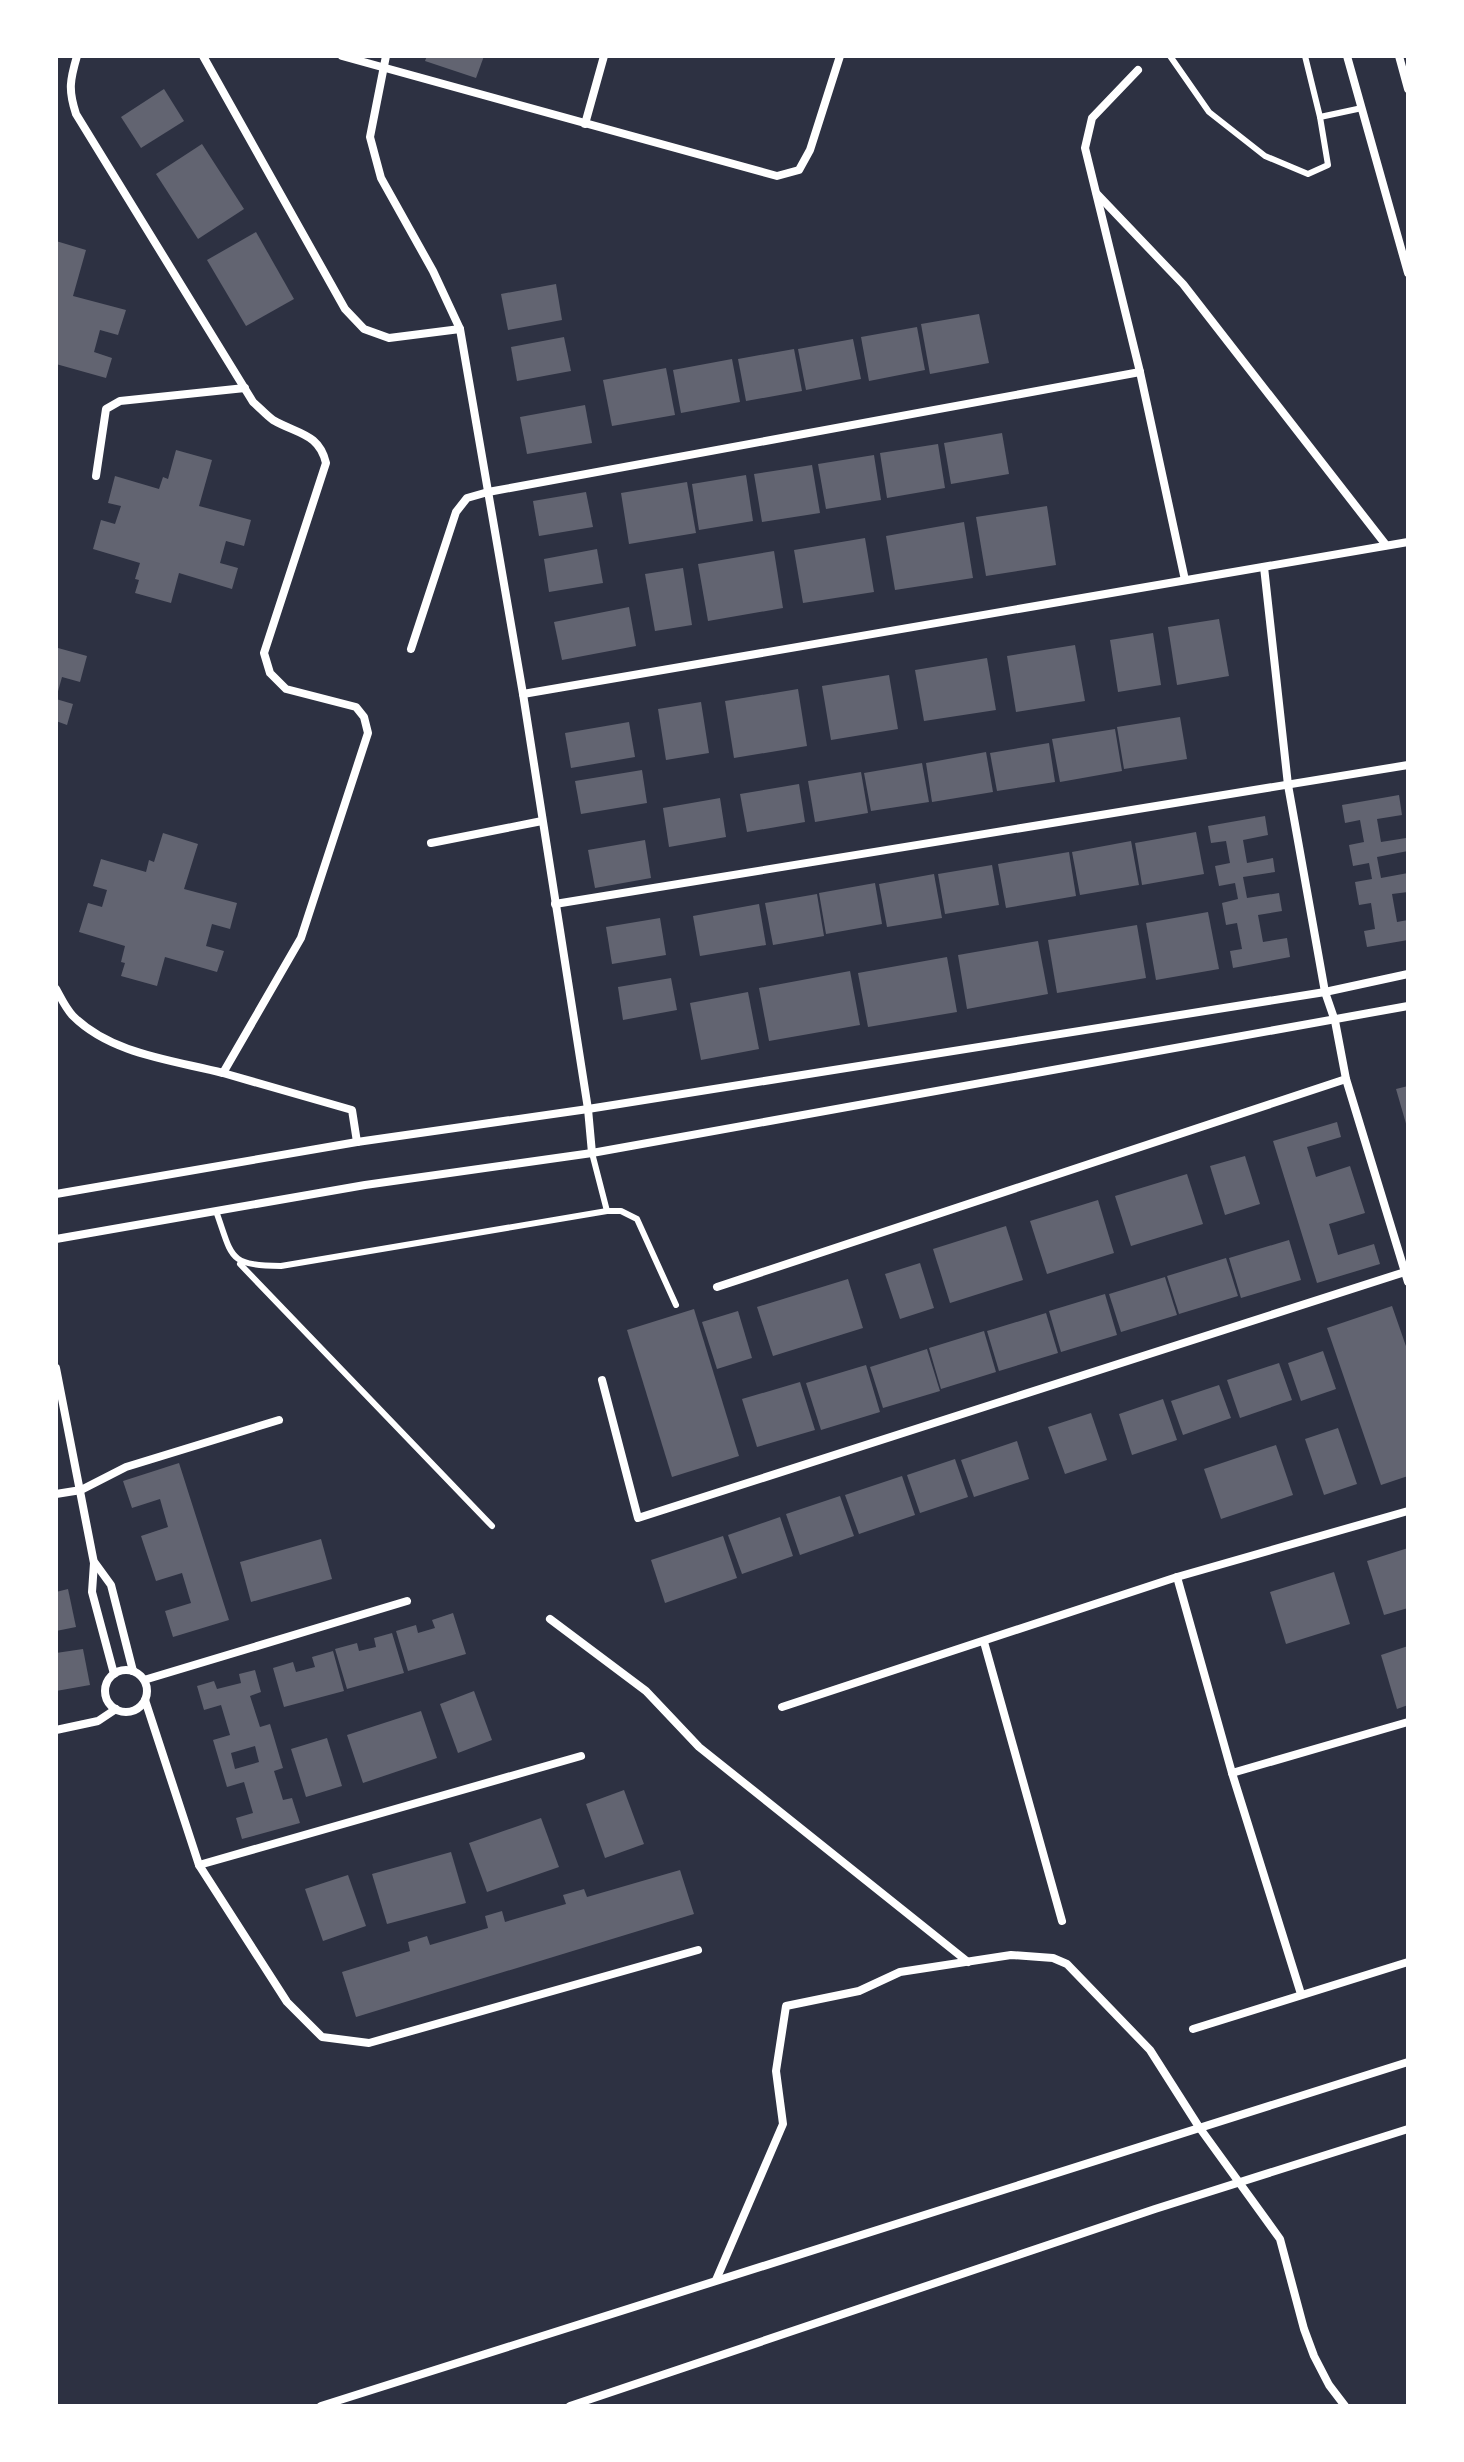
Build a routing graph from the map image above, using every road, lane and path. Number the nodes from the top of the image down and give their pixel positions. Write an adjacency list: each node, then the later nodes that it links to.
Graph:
1 (77, 56): 21 (street)
2 (203, 56): 19 (street)
3 (342, 56): 11 (street)
4 (386, 56): 11 (street)
5 (604, 56): 16 (street)
6 (840, 56): 16 (street)
7 (1170, 56): 15 (lane)
8 (1305, 56): 15 (lane)
9 (1347, 56): 14 (street)
10 (1399, 56): 13 (street)
11 (382, 67): 16 (street); 19 (street)
12 (1138, 70): 17 (street)
13 (1408, 89)
14 (1362, 108): 15 (lane); 18 (street)
15 (1320, 117)
16 (585, 124)
17 (1096, 193): 20 (street); 25 (street)
18 (1408, 273)
19 (460, 329): 23 (street)
20 (1140, 372): 23 (street); 27 (street)
21 (245, 388): 22 (street); 40 (street)
22 (96, 476)
23 (488, 492): 28 (street); 29 (street)
24 (1408, 542): 25 (street)
25 (1386, 545): 26 (street)
26 (1264, 567): 27 (street); 31 (street)
27 (1185, 580): 29 (street)
28 (411, 649)
29 (523, 694): 32 (street)
30 (1408, 765): 31 (street)
31 (1288, 785): 34 (street); 37 (street)
32 (542, 821): 33 (street); 34 (street)
33 (431, 843)
34 (555, 904): 42 (street)
35 (1408, 974): 37 (street)
36 (56, 989): 40 (street)
37 (1325, 992): 39 (street); 42 (street)
38 (1408, 1006): 39 (street)
39 (1335, 1021): 41 (street); 44 (street)
40 (223, 1073): 43 (street)
41 (1346, 1079): 50 (street); 52 (street)
42 (588, 1109): 43 (street); 44 (street)
43 (357, 1142): 45 (street)
44 (592, 1153): 46 (street); 47 (lane)
45 (56, 1194)
46 (216, 1211): 48 (street); 49 (lane)
47 (607, 1211): 49 (lane); 53 (lane)
48 (56, 1239)
49 (238, 1261): 60 (lane)
50 (1407, 1271): 51 (street); 55 (street)
51 (1408, 1282)
52 (717, 1287)
53 (676, 1305)
54 (56, 1368): 57 (street)
55 (602, 1380)
56 (279, 1420): 57 (street)
57 (81, 1490): 58 (street); 61 (street)
58 (56, 1494)
59 (1408, 1511): 62 (street)
60 (492, 1526)
61 (94, 1563): 66 (street); 67 (street)
62 (1177, 1577): 65 (street); 75 (street)
63 (407, 1601): 68 (street)
64 (550, 1619): 79 (street)
65 (984, 1642): 70 (street); 77 (street)
66 (133, 1671): 67 (street); 68 (street)
67 (114, 1674): 71 (street)
68 (144, 1680): 69 (street)
69 (145, 1700): 71 (street); 76 (street)
70 (782, 1707)
71 (116, 1709): 73 (street)
72 (1408, 1722): 75 (street)
73 (56, 1730)
74 (581, 1756): 76 (street)
75 (1232, 1773): 81 (street)
76 (199, 1865): 78 (street)
77 (1062, 1921)
78 (698, 1950)
79 (968, 1962): 84 (street); 87 (street)
80 (1408, 1962): 81 (street)
81 (1301, 1994): 82 (street)
82 (1193, 2029)
83 (1408, 2062): 84 (street)
84 (1199, 2127): 86 (street); 87 (street)
85 (1408, 2129): 86 (street)
86 (1240, 2182): 89 (street); 90 (street)
87 (716, 2280): 88 (street)
88 (321, 2406)
89 (570, 2406)
90 (1345, 2406)

